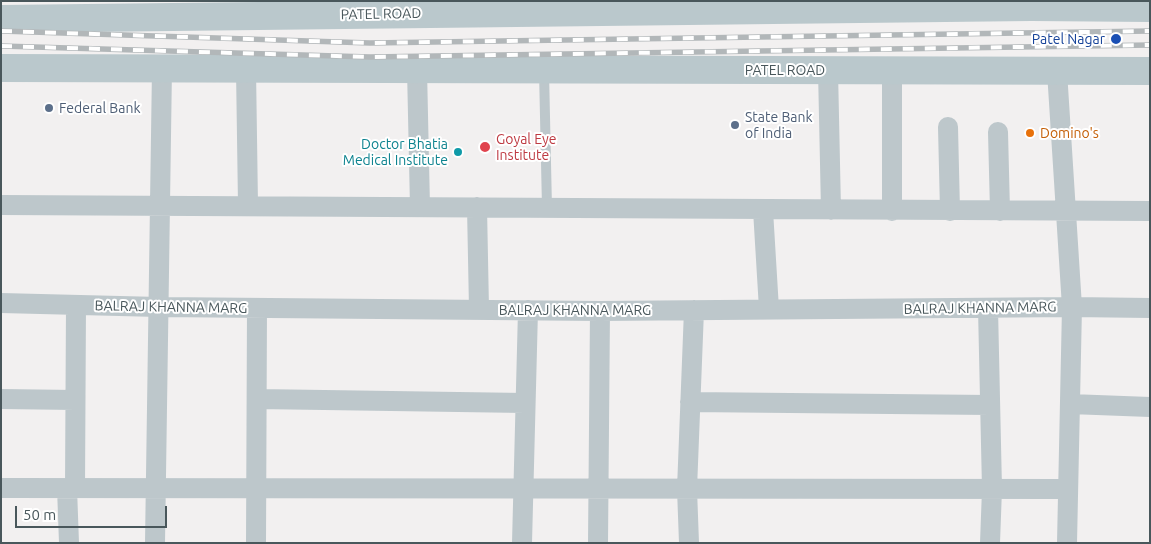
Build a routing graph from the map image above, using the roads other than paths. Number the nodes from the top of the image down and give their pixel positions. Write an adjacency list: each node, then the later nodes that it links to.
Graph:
1 (596, 7): 2 (main road, PATEL ROAD); 3 (main road, PATEL ROAD)
2 (1150, 8)
3 (1, 19)
4 (1, 68): 5 (main road, PATEL ROAD)
5 (162, 68): 6 (main road, PATEL ROAD); 16 (street)
6 (246, 69): 7 (main road, PATEL ROAD); 17 (street)
7 (418, 69): 8 (main road, PATEL ROAD); 18 (street)
8 (544, 70): 9 (main road, PATEL ROAD); 20 (lane)
9 (828, 70): 10 (main road, PATEL ROAD); 22 (street)
10 (892, 70): 11 (main road, PATEL ROAD); 23 (street)
11 (1058, 71): 12 (main road, PATEL ROAD); 26 (street)
12 (1150, 71)
13 (948, 127): 24 (street)
14 (998, 132): 25 (street)
15 (1, 205): 16 (street)
16 (160, 205): 17 (street); 30 (street)
17 (248, 205): 18 (street)
18 (420, 207): 19 (street)
19 (477, 207): 20 (street); 35 (street)
20 (547, 208): 21 (street)
21 (763, 210): 22 (street); 36 (street)
22 (831, 210): 23 (street)
23 (892, 211): 24 (street)
24 (950, 211): 25 (street)
25 (1000, 211): 26 (street)
26 (1066, 211): 27 (street); 31 (street)
27 (1150, 211)
28 (1, 303): 29 (street, BALRAJ KHANNA MARG)
29 (76, 305): 30 (street, BALRAJ KHANNA MARG); 42 (street)
30 (159, 307): 32 (street, BALRAJ KHANNA MARG); 50 (street)
31 (1072, 307): 33 (street, BALRAJ KHANNA MARG); 34 (street, BALRAJ KHANNA MARG); 45 (street)
32 (257, 308): 35 (street, BALRAJ KHANNA MARG); 41 (street)
33 (988, 308): 36 (street, BALRAJ KHANNA MARG); 46 (street)
34 (1150, 308)
35 (479, 309): 37 (street, BALRAJ KHANNA MARG)
36 (769, 309): 38 (street, BALRAJ KHANNA MARG)
37 (528, 310): 39 (street, BALRAJ KHANNA MARG); 44 (street)
38 (694, 310): 39 (street, BALRAJ KHANNA MARG); 43 (street)
39 (600, 311): 53 (street)
40 (1, 399): 42 (street)
41 (257, 399): 44 (street); 51 (street)
42 (76, 400): 49 (street)
43 (690, 402): 46 (street); 54 (street)
44 (525, 403): 52 (street)
45 (1070, 404): 47 (street); 56 (street)
46 (990, 405): 55 (street)
47 (1150, 407)
48 (1, 488): 49 (street)
49 (71, 488): 50 (street); 57 (street)
50 (156, 488): 51 (street); 58 (street)
51 (256, 488): 52 (street); 59 (street)
52 (523, 488): 53 (street); 60 (street)
53 (599, 488): 54 (street); 61 (street)
54 (687, 489): 55 (street); 62 (street)
55 (992, 489): 56 (street); 63 (street)
56 (1068, 489): 64 (street)
57 (69, 543)
58 (155, 543)
59 (256, 543)
60 (522, 543)
61 (598, 543)
62 (689, 543)
63 (990, 543)
64 (1067, 543)

